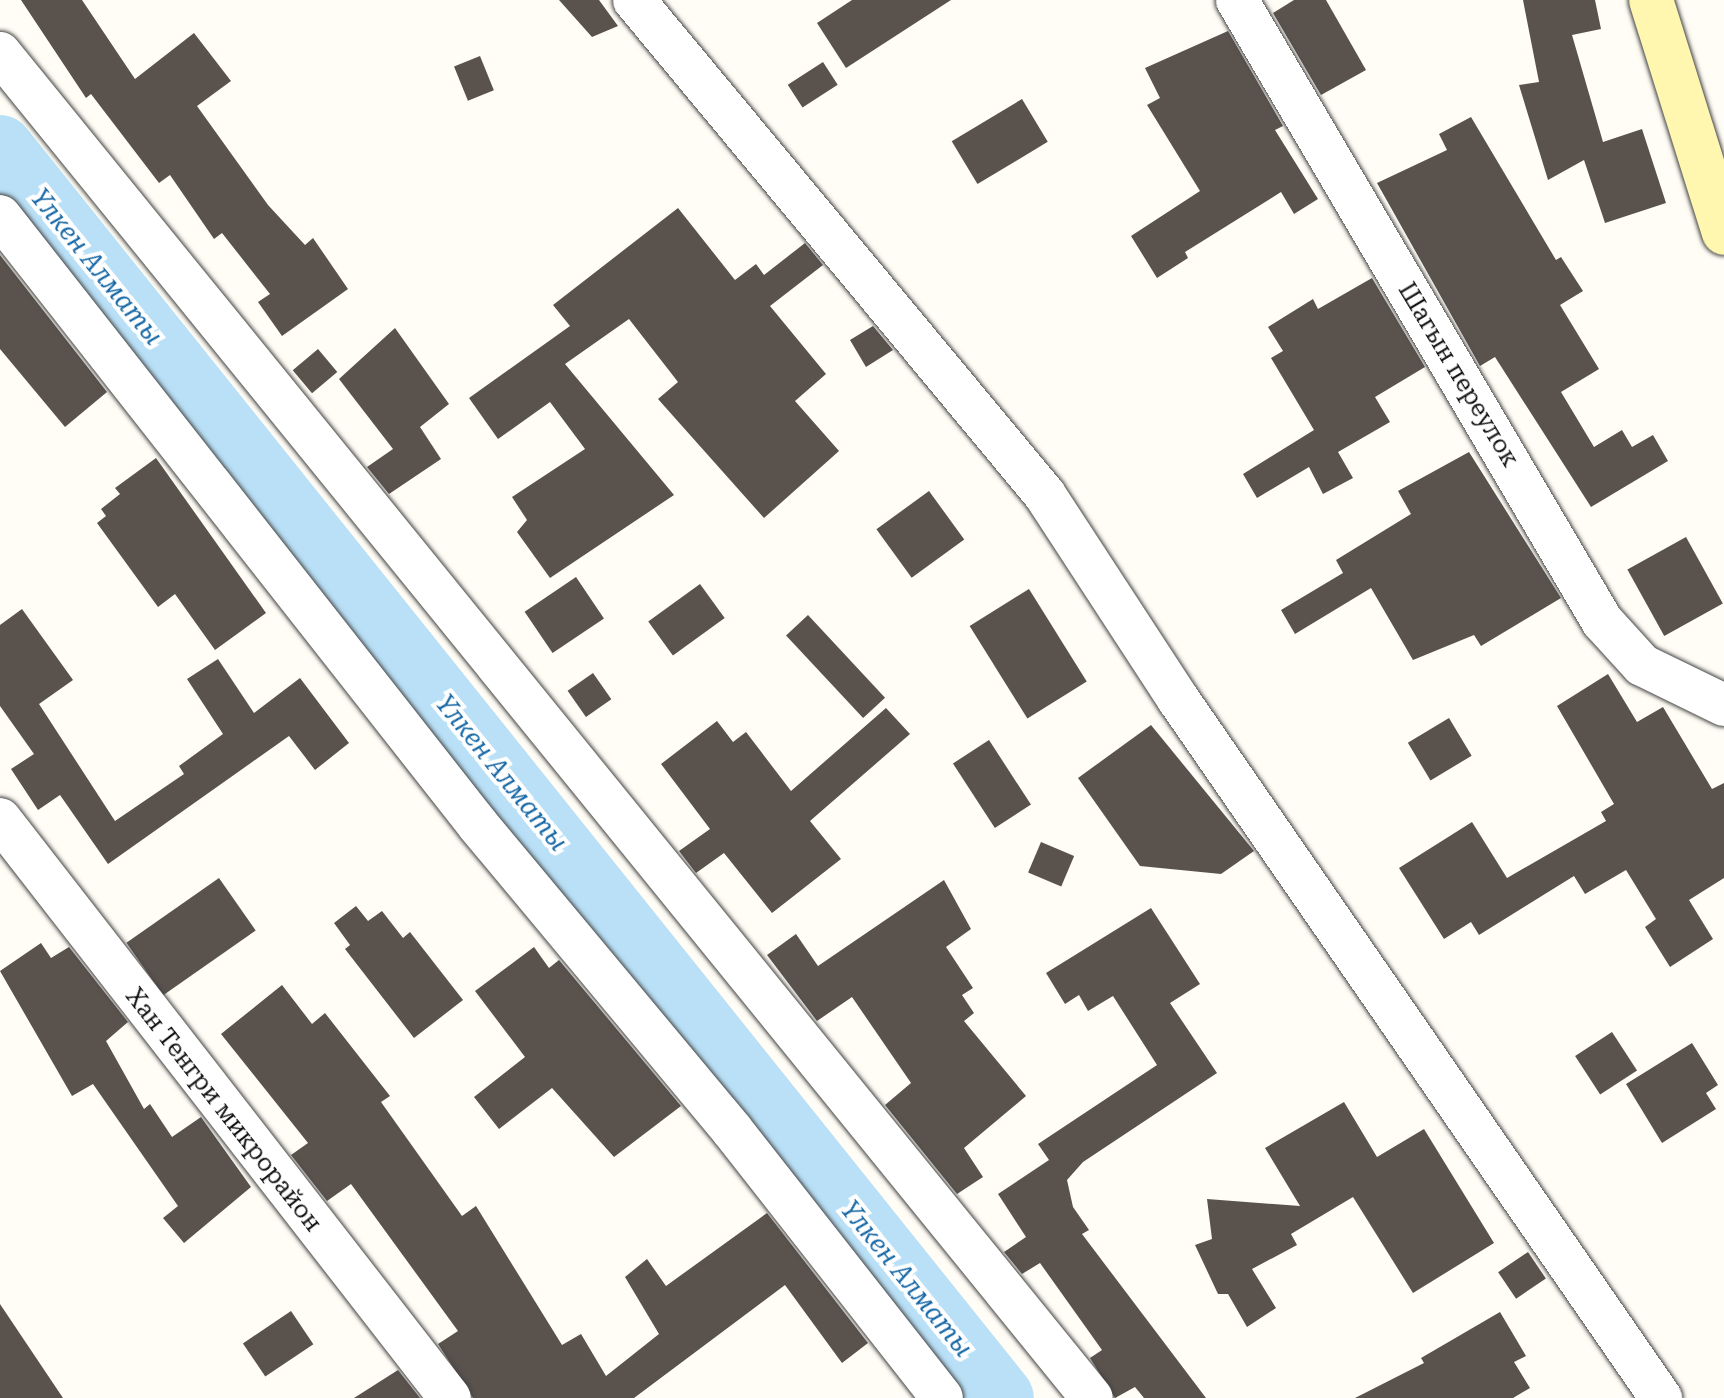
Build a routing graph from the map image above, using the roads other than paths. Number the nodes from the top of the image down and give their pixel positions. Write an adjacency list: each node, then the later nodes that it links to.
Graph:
1 (634, 0): 12 (street)
2 (1237, 0): 7 (street, Шагын переулок)
3 (1651, 0): 6 (street)
4 (0, 53): 11 (street)
5 (0, 216): 10 (street)
6 (1724, 233)
7 (1724, 705)
8 (0, 819): 9 (street, Хан Тенгри микрорайон)
9 (450, 1398)
10 (942, 1398)
11 (1092, 1398)
12 (1661, 1398)

